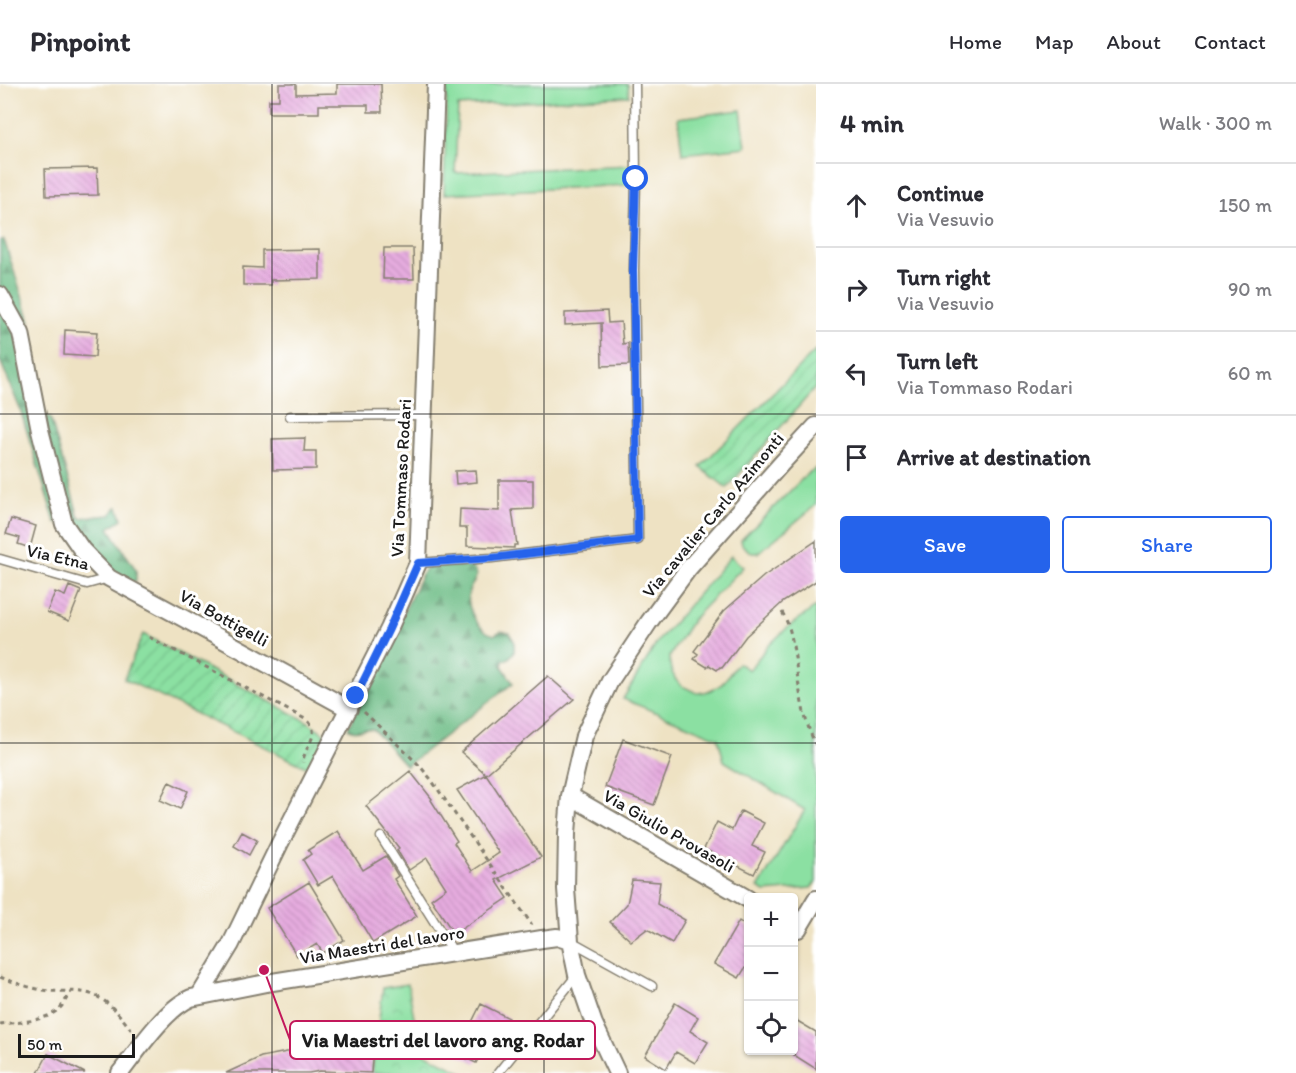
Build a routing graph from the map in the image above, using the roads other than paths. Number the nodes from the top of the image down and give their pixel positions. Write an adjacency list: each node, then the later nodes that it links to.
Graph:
1 (436, 84): 4 (street, Via Tommaso Rodari)
2 (635, 84): 8 (lane)
3 (0, 295): 9 (street, Via Bottigelli)
4 (424, 415): 5 (lane); 8 (street, Via Tommaso Rodari)
5 (290, 416)
6 (816, 426): 11 (street, Via cavalier Carlo Azimonti)
7 (0, 559): 9 (lane, Via Etna)
8 (418, 563): 10 (street, Via Tommaso Rodari)
9 (109, 578): 10 (street, Via Bottigelli)
10 (349, 709): 20 (street, Via Tommaso Rodari)
11 (570, 796): 13 (street, Via Giulio Provasoli); 16 (street, Via cavalier Carlo Azimonti)
12 (381, 837): 17 (lane, Via Maestri del lavoro)
13 (744, 897)
14 (816, 899): 15 (street)
15 (798, 929)
16 (570, 941): 17 (street, Via Maestri del lavoro); 18 (street, Via cavalier Carlo Azimonti); 19 (lane)
17 (454, 953): 20 (street, Via Maestri del lavoro)
18 (577, 975): 22 (lane); 23 (street, Via cavalier Carlo Azimonti)
19 (652, 986)
20 (200, 995): 21 (street)
21 (120, 1073)
22 (498, 1073)
23 (617, 1073)

